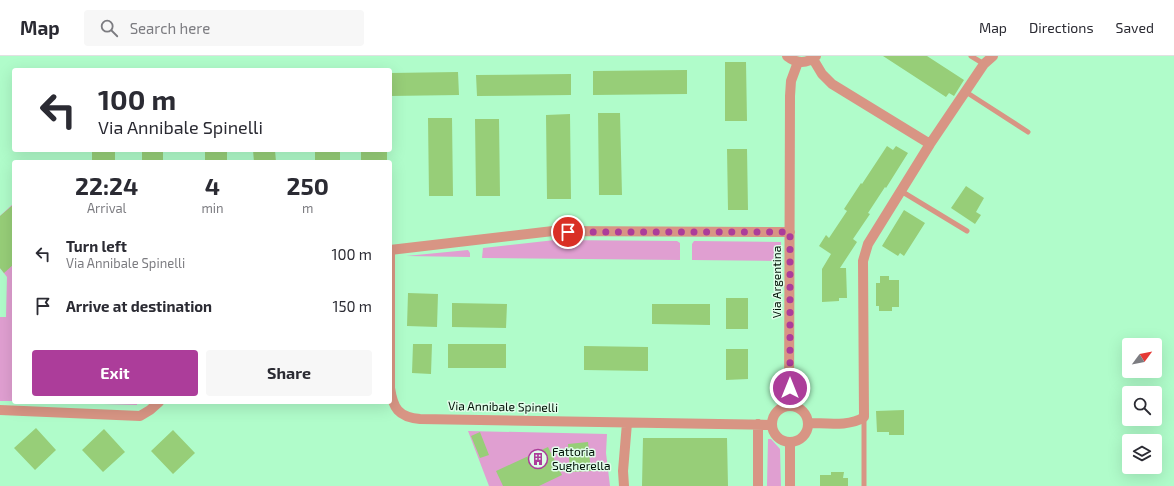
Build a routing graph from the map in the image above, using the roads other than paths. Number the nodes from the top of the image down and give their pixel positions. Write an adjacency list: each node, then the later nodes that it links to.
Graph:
1 (787, 56): 5 (street)
2 (971, 56): 6 (lane)
3 (993, 56): 6 (street)
4 (814, 58): 5 (street); 9 (street)
5 (798, 62): 12 (street, Via Argentina)
6 (984, 64): 7 (street)
7 (966, 92): 8 (lane); 9 (street)
8 (1028, 132)
9 (930, 144): 10 (street)
10 (901, 191): 11 (lane); 18 (street)
11 (966, 231)
12 (790, 232): 13 (street, Via Annibale Spinelli); 16 (street, Via Argentina)
13 (392, 250)
14 (392, 399): 19 (street, Via Annibale Spinelli)
15 (157, 404): 17 (street)
16 (789, 406): 20 (street); 22 (street)
17 (0, 410)
18 (864, 417): 20 (street); 27 (lane)
19 (627, 423): 21 (street, Via Annibale Spinelli); 24 (street)
20 (808, 423): 23 (street)
21 (758, 424): 22 (street, Via Annibale Spinelli); 25 (street)
22 (772, 425): 23 (street)
23 (790, 442): 26 (street)
24 (624, 486)
25 (758, 486)
26 (790, 486)
27 (864, 486)

